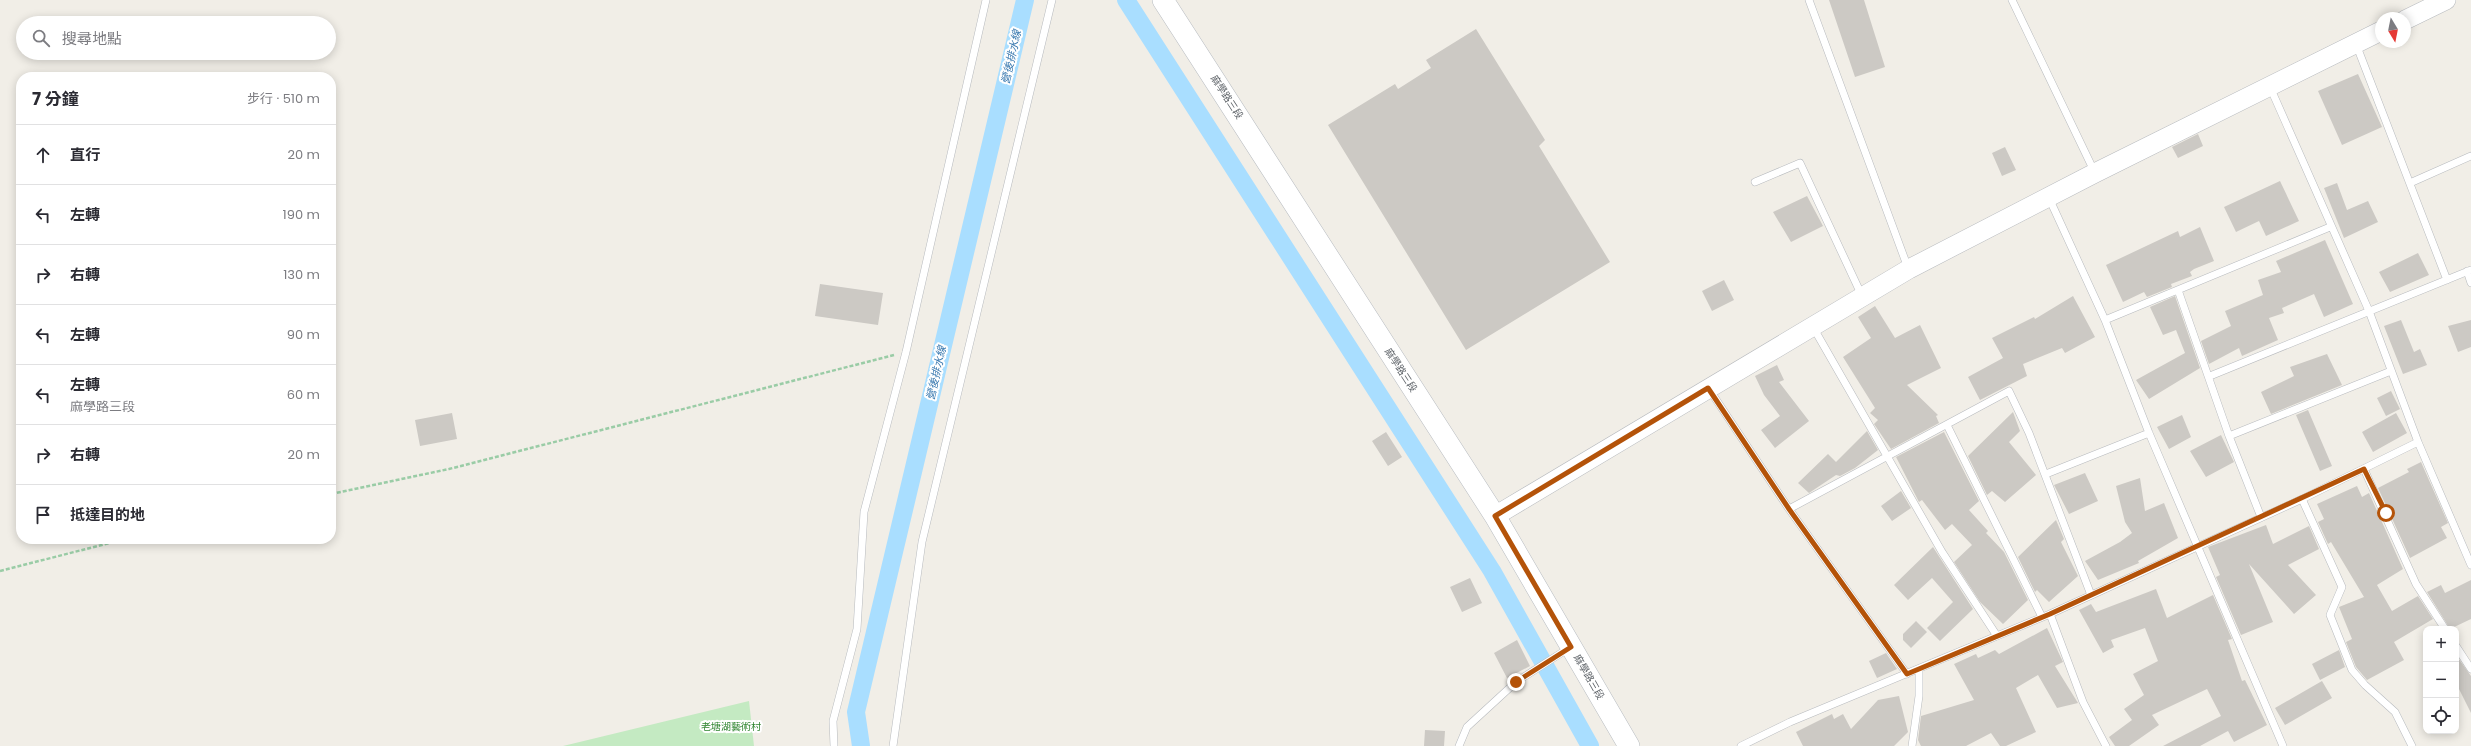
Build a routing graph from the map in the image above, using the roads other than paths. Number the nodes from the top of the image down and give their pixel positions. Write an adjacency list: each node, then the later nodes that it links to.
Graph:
1 (986, 0): 52 (lane)
2 (1052, 0): 53 (lane)
3 (1164, 0): 38 (main road, 麻學路三段)
4 (1809, 0): 17 (lane)
5 (2012, 0): 12 (lane)
6 (2446, 0): 7 (street)
7 (2411, 17)
8 (2375, 34): 9 (street)
9 (2356, 44): 10 (street); 14 (lane)
10 (2270, 87): 12 (street); 16 (lane)
11 (2471, 156): 14 (lane)
12 (2095, 173): 15 (street)
13 (1755, 182): 22 (lane)
14 (2410, 183): 19 (lane)
15 (2049, 197): 17 (street); 24 (lane)
16 (2330, 227): 21 (lane); 23 (lane)
17 (1909, 269): 22 (street)
18 (2469, 271): 19 (lane); 20 (lane)
19 (2447, 280): 23 (lane)
20 (2471, 283)
21 (2178, 290): 24 (lane); 27 (lane)
22 (1862, 296): 25 (street)
23 (2369, 311): 26 (lane); 27 (lane)
24 (2105, 320): 30 (lane)
25 (1812, 326): 28 (street); 33 (lane)
26 (2391, 371): 31 (lane); 32 (lane)
27 (2210, 376): 31 (lane)
28 (1708, 388): 37 (lane); 38 (street)
29 (1947, 425): 33 (lane); 35 (lane); 44 (lane)
30 (2149, 433): 35 (lane); 40 (lane)
31 (2229, 436): 39 (lane)
32 (2418, 442): 34 (lane); 41 (lane)
33 (1886, 458): 37 (lane); 46 (lane)
34 (2364, 469): 36 (lane); 45 (lane)
35 (2046, 474): 42 (lane)
36 (2302, 499): 39 (lane); 60 (lane)
37 (1789, 509): 51 (lane)
38 (1495, 516): 47 (main road, 麻學路三段)
39 (2261, 517): 40 (lane)
40 (2197, 546): 42 (lane); 59 (lane)
41 (2471, 565)
42 (2091, 595): 43 (lane)
43 (2050, 614): 44 (lane); 58 (lane)
44 (2042, 617): 46 (lane)
45 (2443, 626)
46 (1997, 636): 50 (lane)
47 (1571, 647): 54 (lane); 55 (main road, 麻學路三段)
48 (2459, 651): 49 (lane)
49 (2471, 669)
50 (1919, 670): 51 (lane); 57 (lane)
51 (1907, 674): 56 (lane)
52 (834, 746)
53 (893, 746)
54 (1460, 746)
55 (1629, 746)
56 (1740, 746)
57 (1912, 746)
58 (2106, 746)
59 (2283, 746)
60 (2412, 746)

